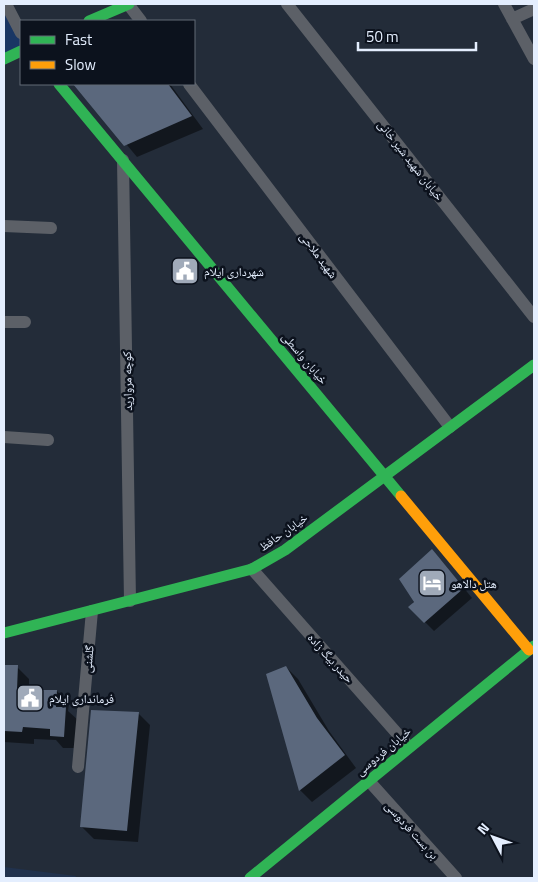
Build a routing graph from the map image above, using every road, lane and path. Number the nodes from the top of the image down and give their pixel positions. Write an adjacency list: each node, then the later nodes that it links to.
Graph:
1 (6, 4): 9 (street)
2 (129, 4): 7 (street); 8 (street)
3 (287, 4): 18 (street, خیابان شهید شیر خانی)
4 (504, 4): 6 (street)
5 (534, 8): 6 (street)
6 (512, 19): 12 (street)
7 (91, 20)
8 (140, 20)
9 (20, 30)
10 (20, 51): 11 (street)
11 (4, 59)
12 (534, 59)
13 (60, 85): 15 (street, خیابان واسطی)
14 (190, 85): 22 (street, شهید ملاحی)
15 (123, 160): 25 (street, خیابان واسطی); 27 (street, کوچه مروارید)
16 (4, 226): 17 (street)
17 (51, 228)
18 (534, 317)
19 (4, 322): 20 (street)
20 (25, 322)
21 (534, 365): 22 (street, خیابان حافظ)
22 (450, 427): 25 (street, خیابان حافظ)
23 (4, 437): 24 (street)
24 (48, 440)
25 (384, 476): 26 (street, خیابان حافظ); 30 (street, خیابان واسطی)
26 (252, 569): 27 (street, خیابان حافظ); 31 (street, حیدر بیگ زاده)
27 (130, 601): 28 (street, خیابان حافظ)
28 (92, 611): 29 (street, خیابان حافظ); 32 (street, گلشنی)
29 (4, 633)
30 (532, 648): 31 (street, خیابان فردوسی)
31 (410, 747): 33 (street, خیابان فردوسی)
32 (78, 767)
33 (369, 781): 34 (street, خیابان فردوسی); 35 (street, بن بست فردوسی)
34 (250, 878)
35 (456, 878)

